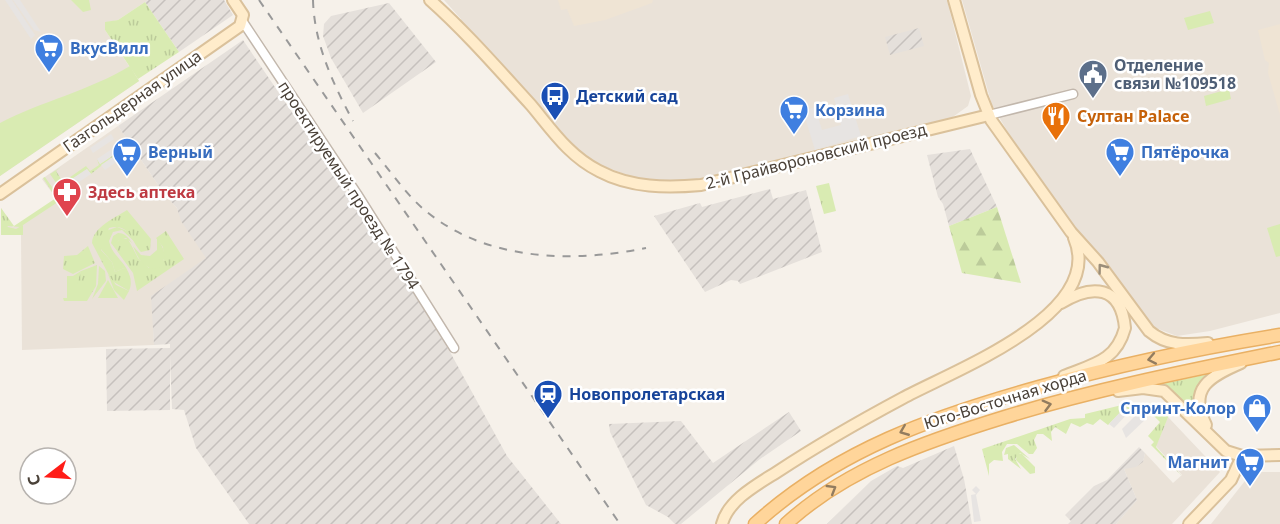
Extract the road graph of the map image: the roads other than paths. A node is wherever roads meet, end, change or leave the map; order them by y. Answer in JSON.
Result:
{"nodes":[{"id":1,"x":233,"y":0,"type":"edge"},
{"id":2,"x":430,"y":0,"type":"edge"},
{"id":3,"x":435,"y":0,"type":"edge"},
{"id":4,"x":954,"y":0,"type":"edge"},
{"id":5,"x":446,"y":14,"type":"junction"},
{"id":6,"x":243,"y":22,"type":"junction"},
{"id":7,"x":1073,"y":94,"type":"dead end"},
{"id":8,"x":989,"y":115,"type":"junction"},
{"id":9,"x":0,"y":194,"type":"edge"},
{"id":10,"x":1071,"y":232,"type":"junction"},
{"id":11,"x":1055,"y":306,"type":"junction"},
{"id":12,"x":1280,"y":335,"type":"edge"},
{"id":13,"x":1251,"y":340,"type":"junction"},
{"id":14,"x":454,"y":348,"type":"dead end"},
{"id":15,"x":1280,"y":352,"type":"edge"},
{"id":16,"x":1254,"y":357,"type":"junction"},
{"id":17,"x":1018,"y":393,"type":"junction"},
{"id":18,"x":1074,"y":398,"type":"junction"},
{"id":19,"x":1210,"y":433,"type":"junction"},
{"id":20,"x":1280,"y":455,"type":"edge"},
{"id":21,"x":1242,"y":456,"type":"junction"},
{"id":22,"x":722,"y":524,"type":"edge"},
{"id":23,"x":754,"y":524,"type":"edge"},
{"id":24,"x":786,"y":524,"type":"edge"},
{"id":25,"x":1189,"y":524,"type":"edge"}],
"edges":[{"from":1,"to":6,"type":"main road"},
{"from":2,"to":5,"type":"main road","name":"2-й Грайвороновский проезд"},
{"from":3,"to":5,"type":"main road"},
{"from":4,"to":8,"type":"main road"},
{"from":5,"to":8,"type":"main road","name":"2-й Грайвороновский проезд"},
{"from":6,"to":9,"type":"main road","name":"Газгольдерная улица"},
{"from":6,"to":14,"type":"street","name":"проектируемый проезд № 1794"},
{"from":7,"to":8,"type":"street"},
{"from":8,"to":10,"type":"main road"},
{"from":10,"to":11,"type":"main road"},
{"from":13,"to":10,"type":"main road","one_way":true},
{"from":11,"to":17,"type":"main road"},
{"from":11,"to":22,"type":"main road"},
{"from":12,"to":13,"type":"main road","name":"Юго-Восточная хорда"},
{"from":13,"to":17,"type":"main road","name":"Юго-Восточная хорда","one_way":true},
{"from":15,"to":16,"type":"main road","name":"Юго-Восточная хорда"},
{"from":16,"to":18,"type":"main road","name":"Юго-Восточная хорда"},
{"from":16,"to":19,"type":"main road"},
{"from":17,"to":23,"type":"main road","name":"Юго-Восточная хорда","one_way":true},
{"from":18,"to":19,"type":"main road"},
{"from":24,"to":18,"type":"main road","name":"Юго-Восточная хорда","one_way":true},
{"from":19,"to":21,"type":"main road"},
{"from":20,"to":21,"type":"main road"},
{"from":21,"to":25,"type":"main road"}]}
